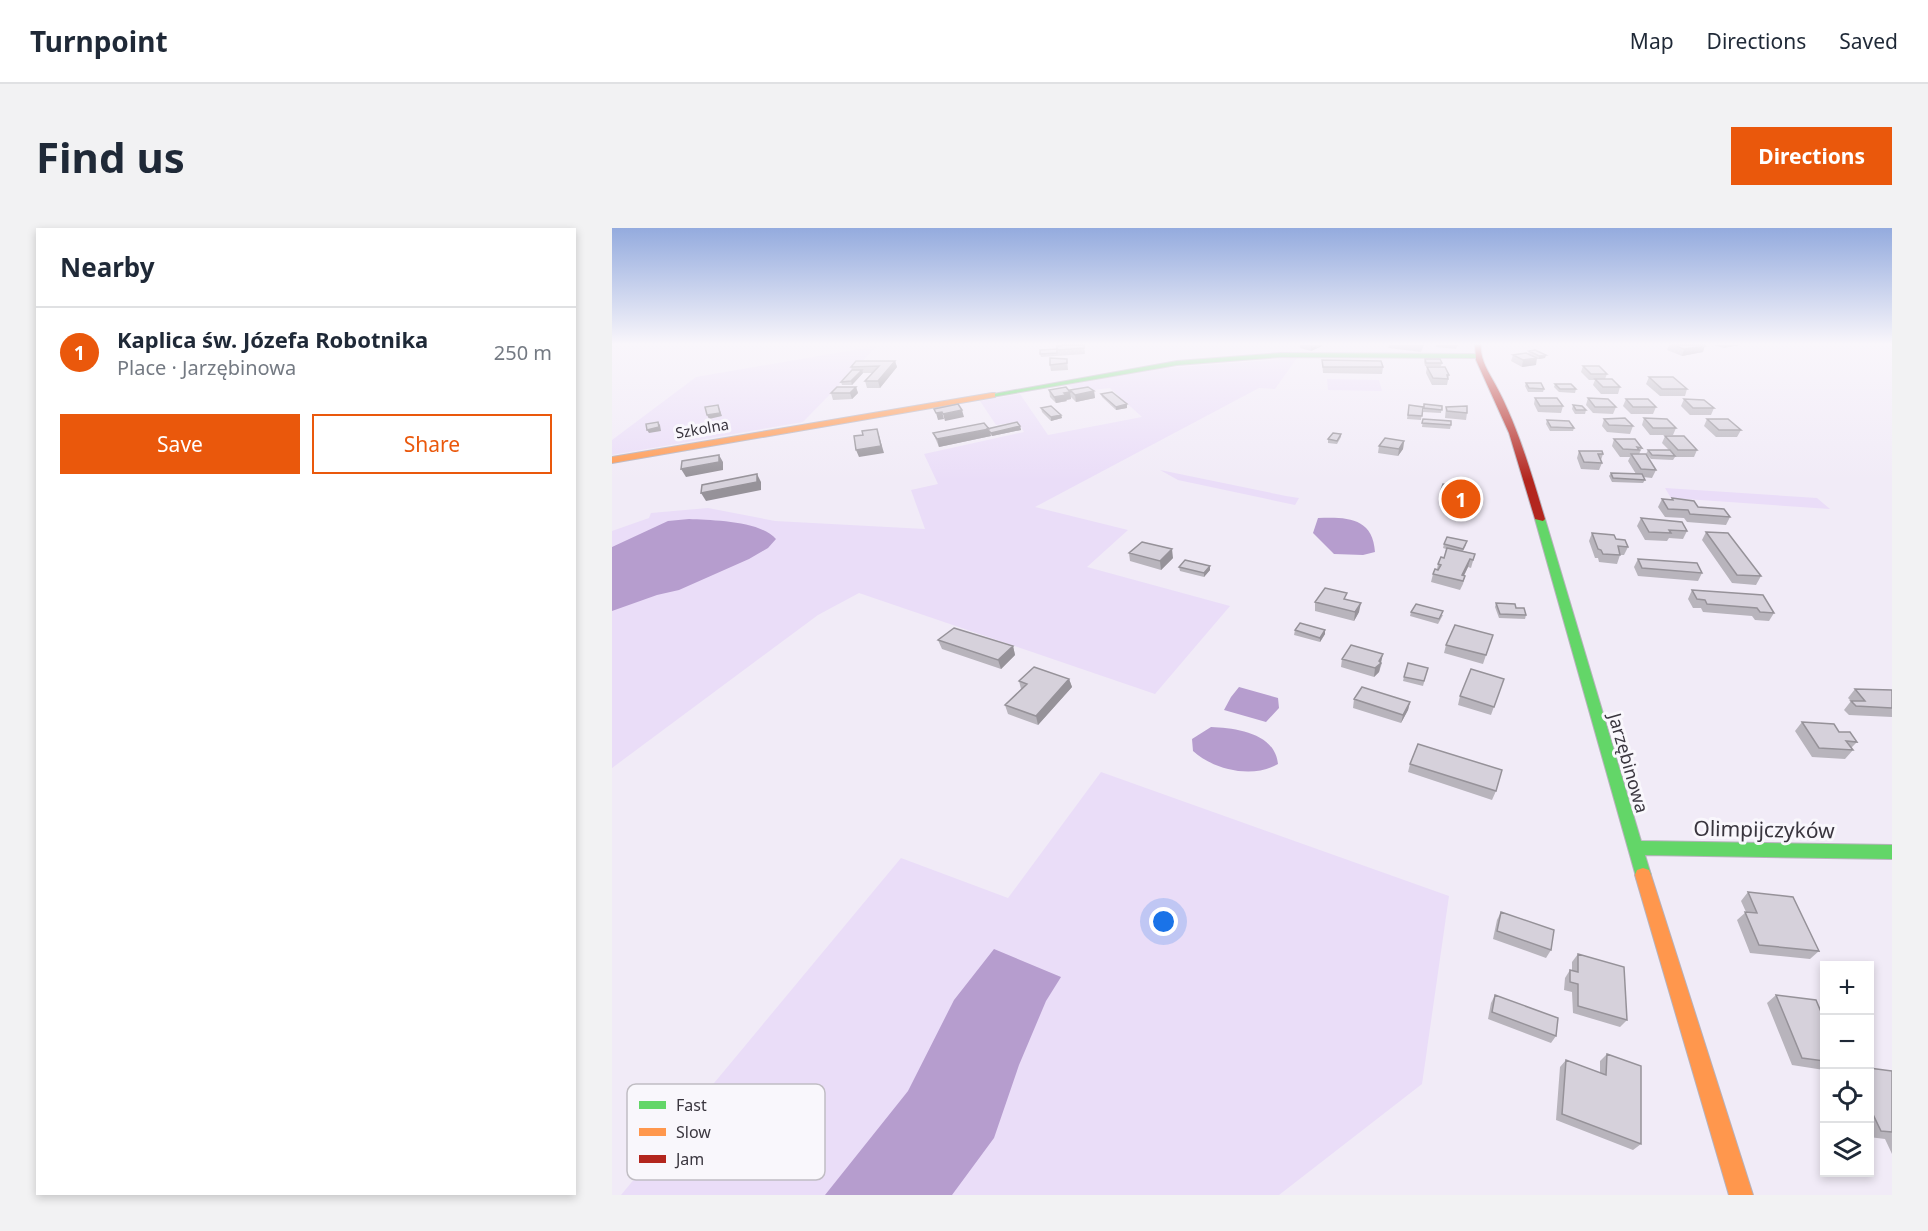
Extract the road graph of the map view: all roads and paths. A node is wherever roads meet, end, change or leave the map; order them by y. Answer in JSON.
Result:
{"nodes":[{"id":1,"x":1021,"y":390,"type":"edge"},
{"id":2,"x":1495,"y":390,"type":"edge"},
{"id":3,"x":612,"y":460,"type":"edge"},
{"id":4,"x":1635,"y":848,"type":"junction"},
{"id":5,"x":1892,"y":852,"type":"edge"},
{"id":6,"x":1741,"y":1195,"type":"edge"}],
"edges":[{"from":1,"to":3,"type":"street","name":"Szkolna"},
{"from":2,"to":4,"type":"street","name":"Jarzębinowa"},
{"from":4,"to":5,"type":"street","name":"Olimpijczyków"},
{"from":4,"to":6,"type":"street","name":"Jarzębinowa"}]}
